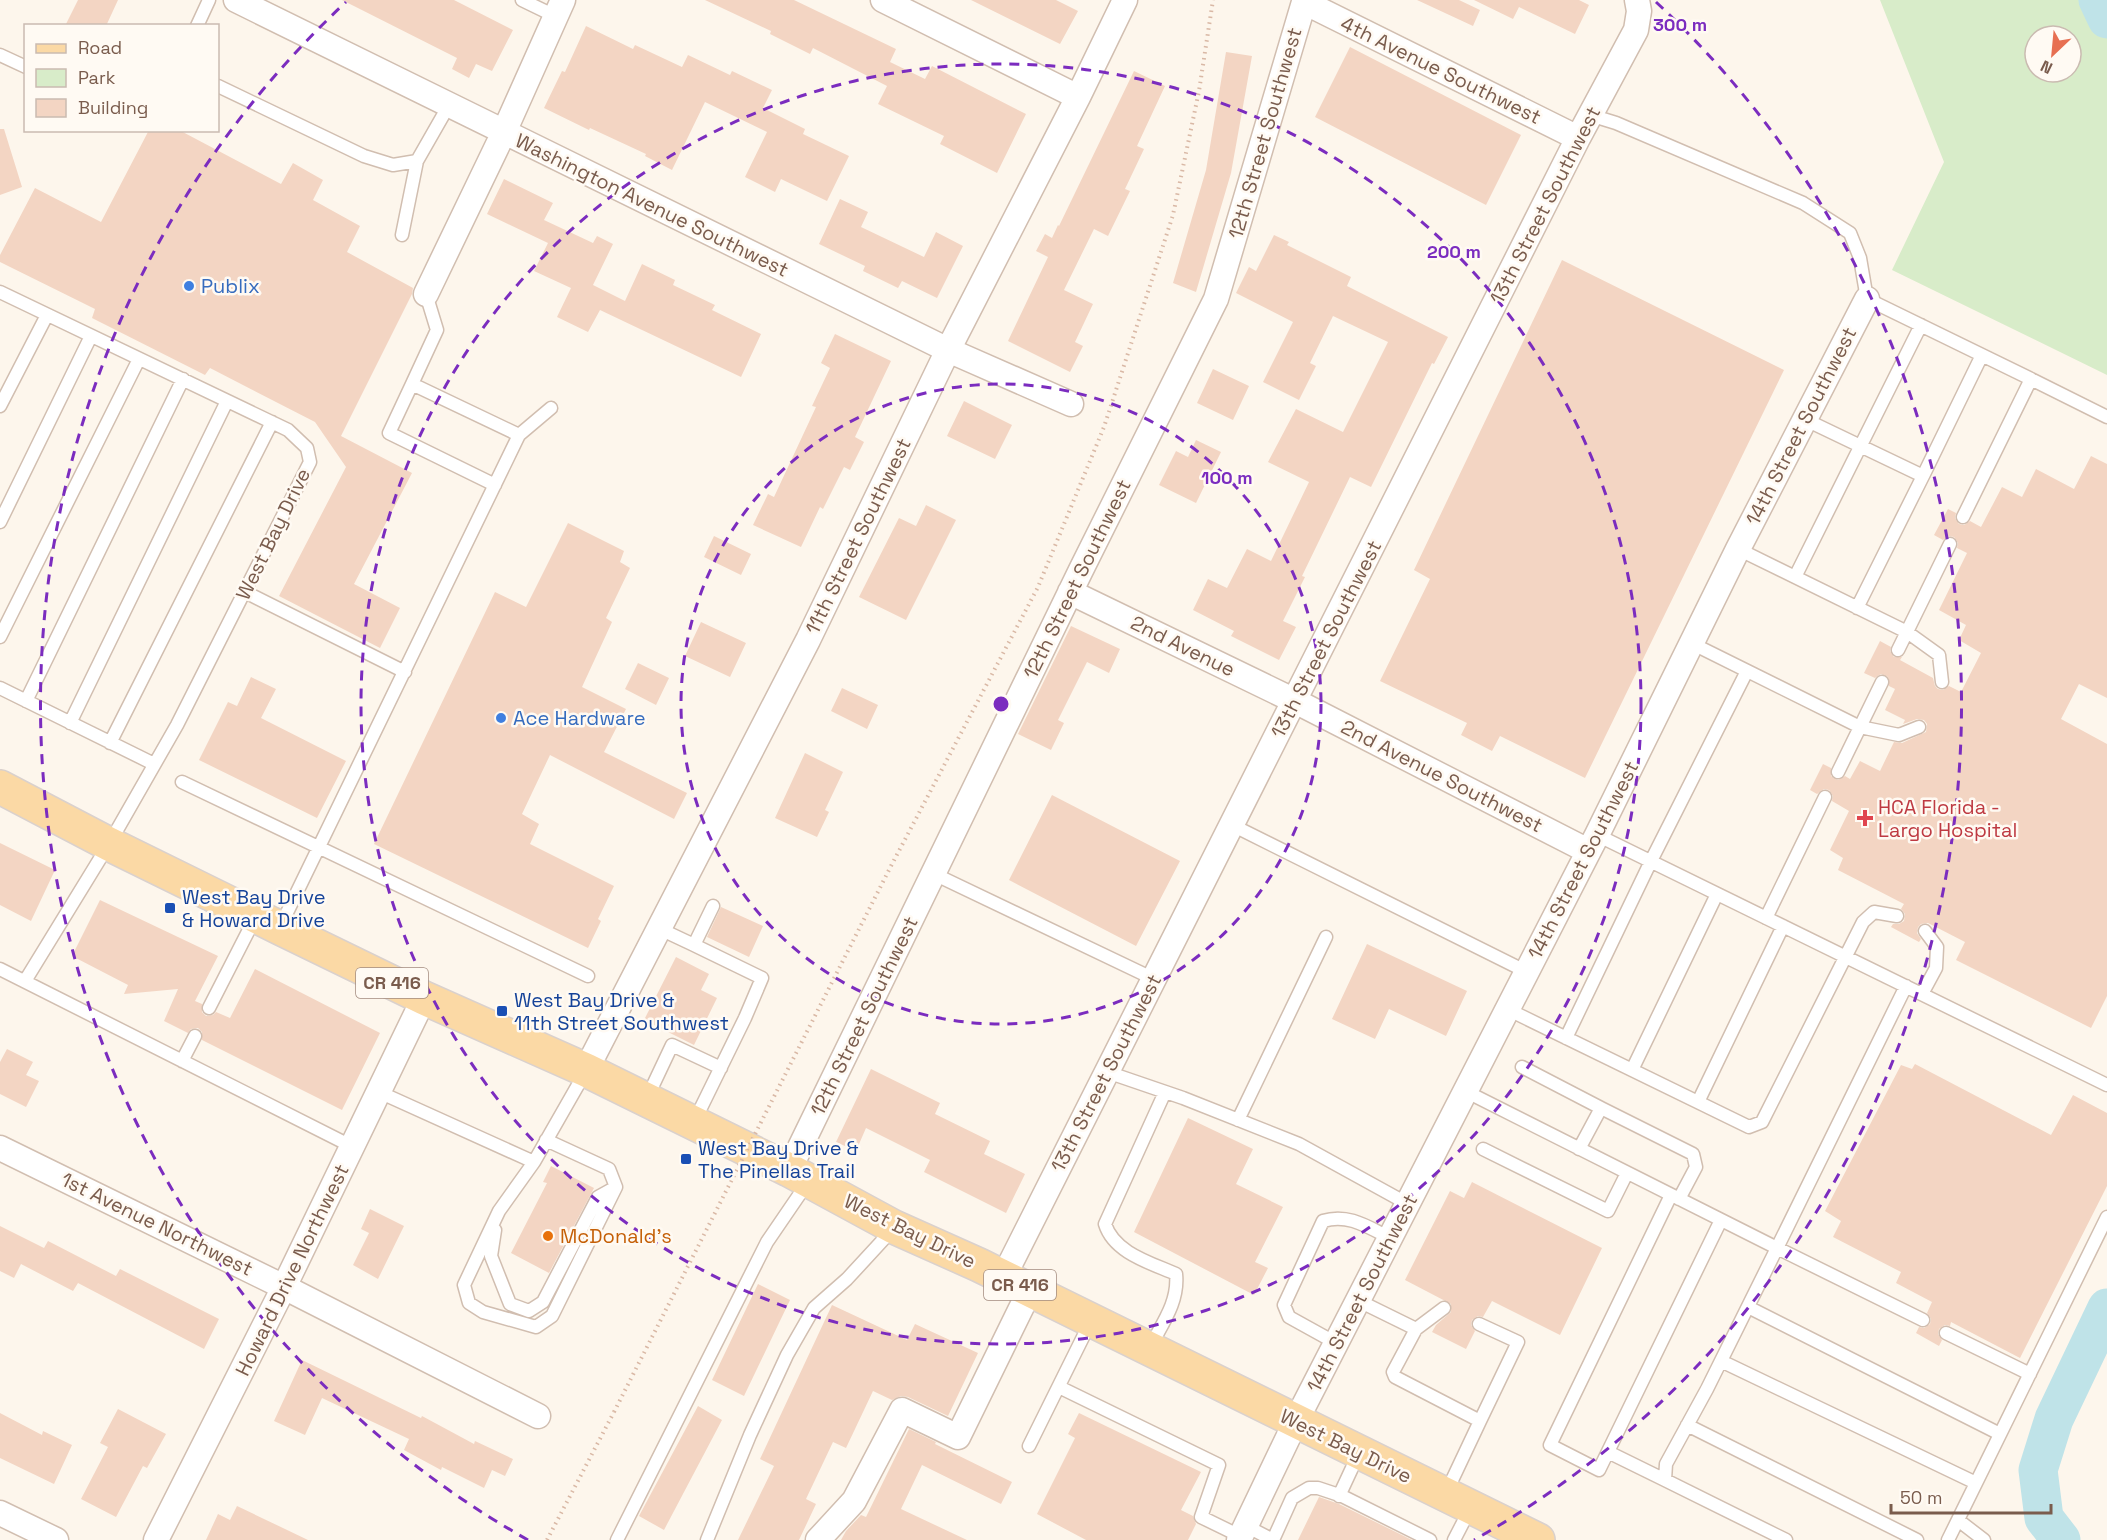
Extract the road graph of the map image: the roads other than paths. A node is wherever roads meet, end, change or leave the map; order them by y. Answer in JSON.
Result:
{"nodes":[{"id":1,"x":209,"y":0,"type":"edge"},
{"id":2,"x":236,"y":0,"type":"edge"},
{"id":3,"x":522,"y":0,"type":"edge"},
{"id":4,"x":883,"y":0,"type":"edge"},
{"id":5,"x":1125,"y":0,"type":"edge"},
{"id":6,"x":1637,"y":0,"type":"edge"},
{"id":7,"x":1304,"y":2,"type":"joint"},
{"id":8,"x":559,"y":8,"type":"edge"},
{"id":9,"x":198,"y":24,"type":"edge"},
{"id":10,"x":0,"y":55,"type":"edge"},
{"id":11,"x":24,"y":66,"type":"edge"},
{"id":12,"x":219,"y":86,"type":"edge"},
{"id":13,"x":1078,"y":97,"type":"junction"},
{"id":14,"x":449,"y":105,"type":"junction"},
{"id":15,"x":1590,"y":115,"type":"junction"},
{"id":16,"x":504,"y":132,"type":"junction"},
{"id":17,"x":1578,"y":138,"type":"junction"},
{"id":18,"x":417,"y":161,"type":"junction"},
{"id":19,"x":402,"y":236,"type":"dead end"},
{"id":20,"x":1,"y":293,"type":"edge"},
{"id":21,"x":426,"y":294,"type":"joint"},
{"id":22,"x":1867,"y":298,"type":"junction"},
{"id":23,"x":47,"y":315,"type":"junction"},
{"id":24,"x":1921,"y":325,"type":"junction"},
{"id":25,"x":91,"y":336,"type":"junction"},
{"id":26,"x":948,"y":350,"type":"junction"},
{"id":27,"x":1982,"y":355,"type":"junction"},
{"id":28,"x":139,"y":359,"type":"junction"},
{"id":29,"x":2031,"y":379,"type":"junction"},
{"id":30,"x":183,"y":380,"type":"junction"},
{"id":31,"x":412,"y":384,"type":"junction"},
{"id":32,"x":227,"y":401,"type":"junction"},
{"id":33,"x":1071,"y":404,"type":"dead end"},
{"id":34,"x":0,"y":406,"type":"edge"},
{"id":35,"x":552,"y":408,"type":"dead end"},
{"id":36,"x":2107,"y":417,"type":"edge"},
{"id":37,"x":1804,"y":419,"type":"junction"},
{"id":38,"x":272,"y":422,"type":"junction"},
{"id":39,"x":519,"y":435,"type":"junction"},
{"id":40,"x":1861,"y":447,"type":"junction"},
{"id":41,"x":1923,"y":476,"type":"junction"},
{"id":42,"x":495,"y":485,"type":"junction"},
{"id":43,"x":1963,"y":517,"type":"dead end"},
{"id":44,"x":0,"y":522,"type":"edge"},
{"id":45,"x":1950,"y":544,"type":"dead end"},
{"id":46,"x":1738,"y":549,"type":"junction"},
{"id":47,"x":1796,"y":577,"type":"junction"},
{"id":48,"x":245,"y":592,"type":"junction"},
{"id":49,"x":1070,"y":592,"type":"junction"},
{"id":50,"x":1857,"y":608,"type":"junction"},
{"id":51,"x":1907,"y":632,"type":"junction"},
{"id":52,"x":0,"y":637,"type":"edge"},
{"id":53,"x":1691,"y":644,"type":"junction"},
{"id":54,"x":1898,"y":650,"type":"dead end"},
{"id":55,"x":1747,"y":671,"type":"junction"},
{"id":56,"x":405,"y":672,"type":"junction"},
{"id":57,"x":1882,"y":682,"type":"dead end"},
{"id":58,"x":1942,"y":682,"type":"dead end"},
{"id":59,"x":0,"y":688,"type":"edge"},
{"id":60,"x":26,"y":701,"type":"junction"},
{"id":61,"x":1295,"y":701,"type":"junction"},
{"id":62,"x":70,"y":723,"type":"junction"},
{"id":63,"x":1860,"y":727,"type":"junction"},
{"id":64,"x":1919,"y":728,"type":"dead end"},
{"id":65,"x":110,"y":743,"type":"junction"},
{"id":66,"x":154,"y":764,"type":"junction"},
{"id":67,"x":1838,"y":772,"type":"dead end"},
{"id":68,"x":182,"y":782,"type":"dead end"},
{"id":69,"x":0,"y":787,"type":"edge"},
{"id":70,"x":1825,"y":797,"type":"dead end"},
{"id":71,"x":1232,"y":825,"type":"junction"},
{"id":72,"x":1593,"y":843,"type":"junction"},
{"id":73,"x":109,"y":844,"type":"junction"},
{"id":74,"x":320,"y":848,"type":"junction"},
{"id":75,"x":1651,"y":861,"type":"junction"},
{"id":76,"x":934,"y":874,"type":"junction"},
{"id":77,"x":1718,"y":894,"type":"junction"},
{"id":78,"x":713,"y":906,"type":"dead end"},
{"id":79,"x":1897,"y":916,"type":"dead end"},
{"id":80,"x":1766,"y":918,"type":"junction"},
{"id":81,"x":268,"y":922,"type":"junction"},
{"id":82,"x":1783,"y":926,"type":"junction"},
{"id":83,"x":660,"y":929,"type":"junction"},
{"id":84,"x":1925,"y":931,"type":"dead end"},
{"id":85,"x":1326,"y":937,"type":"dead end"},
{"id":86,"x":694,"y":945,"type":"junction"},
{"id":87,"x":1846,"y":957,"type":"junction"},
{"id":88,"x":0,"y":969,"type":"edge"},
{"id":89,"x":1527,"y":972,"type":"junction"},
{"id":90,"x":588,"y":976,"type":"dead end"},
{"id":91,"x":1154,"y":979,"type":"junction"},
{"id":92,"x":25,"y":981,"type":"junction"},
{"id":93,"x":1906,"y":986,"type":"junction"},
{"id":94,"x":1922,"y":994,"type":"junction"},
{"id":95,"x":424,"y":998,"type":"junction"},
{"id":96,"x":209,"y":1008,"type":"dead end"},
{"id":97,"x":1508,"y":1009,"type":"junction"},
{"id":98,"x":195,"y":1036,"type":"dead end"},
{"id":99,"x":1566,"y":1038,"type":"junction"},
{"id":100,"x":182,"y":1061,"type":"junction"},
{"id":101,"x":1522,"y":1067,"type":"dead end"},
{"id":102,"x":721,"y":1068,"type":"junction"},
{"id":103,"x":1632,"y":1070,"type":"junction"},
{"id":104,"x":586,"y":1071,"type":"junction"},
{"id":105,"x":1107,"y":1072,"type":"junction"},
{"id":106,"x":2107,"y":1085,"type":"edge"},
{"id":107,"x":1465,"y":1091,"type":"junction"},
{"id":108,"x":379,"y":1092,"type":"junction"},
{"id":109,"x":1165,"y":1092,"type":"junction"},
{"id":110,"x":646,"y":1100,"type":"junction"},
{"id":111,"x":1698,"y":1102,"type":"junction"},
{"id":112,"x":1601,"y":1108,"type":"junction"},
{"id":113,"x":1238,"y":1120,"type":"junction"},
{"id":114,"x":693,"y":1124,"type":"junction"},
{"id":115,"x":546,"y":1140,"type":"junction"},
{"id":116,"x":353,"y":1147,"type":"junction"},
{"id":117,"x":0,"y":1148,"type":"edge"},
{"id":118,"x":1483,"y":1149,"type":"dead end"},
{"id":119,"x":1580,"y":1149,"type":"junction"},
{"id":120,"x":534,"y":1162,"type":"junction"},
{"id":121,"x":1627,"y":1173,"type":"junction"},
{"id":122,"x":799,"y":1176,"type":"junction"},
{"id":123,"x":616,"y":1187,"type":"junction"},
{"id":124,"x":1675,"y":1197,"type":"junction"},
{"id":125,"x":1408,"y":1204,"type":"junction"},
{"id":126,"x":499,"y":1211,"type":"junction"},
{"id":127,"x":2107,"y":1217,"type":"edge"},
{"id":128,"x":1721,"y":1220,"type":"junction"},
{"id":129,"x":894,"y":1227,"type":"junction"},
{"id":130,"x":1390,"y":1238,"type":"junction"},
{"id":131,"x":1778,"y":1248,"type":"junction"},
{"id":132,"x":1017,"y":1283,"type":"junction"},
{"id":133,"x":284,"y":1287,"type":"junction"},
{"id":134,"x":1359,"y":1301,"type":"junction"},
{"id":135,"x":1748,"y":1307,"type":"junction"},
{"id":136,"x":1444,"y":1308,"type":"dead end"},
{"id":137,"x":1092,"y":1320,"type":"junction"},
{"id":138,"x":1923,"y":1320,"type":"dead end"},
{"id":139,"x":1479,"y":1324,"type":"dead end"},
{"id":140,"x":1416,"y":1329,"type":"junction"},
{"id":141,"x":1946,"y":1333,"type":"dead end"},
{"id":142,"x":1336,"y":1343,"type":"junction"},
{"id":143,"x":1150,"y":1348,"type":"junction"},
{"id":144,"x":1721,"y":1361,"type":"junction"},
{"id":145,"x":2030,"y":1374,"type":"junction"},
{"id":146,"x":1059,"y":1387,"type":"junction"},
{"id":147,"x":538,"y":1416,"type":"dead end"},
{"id":148,"x":1296,"y":1421,"type":"junction"},
{"id":149,"x":1480,"y":1421,"type":"junction"},
{"id":150,"x":1687,"y":1425,"type":"junction"},
{"id":151,"x":2000,"y":1434,"type":"junction"},
{"id":152,"x":1029,"y":1446,"type":"dead end"},
{"id":153,"x":1359,"y":1452,"type":"junction"},
{"id":154,"x":1608,"y":1452,"type":"junction"},
{"id":155,"x":1665,"y":1480,"type":"junction"},
{"id":156,"x":1976,"y":1483,"type":"junction"},
{"id":157,"x":1339,"y":1496,"type":"junction"},
{"id":158,"x":1458,"y":1501,"type":"junction"},
{"id":159,"x":0,"y":1513,"type":"edge"},
{"id":160,"x":1958,"y":1520,"type":"junction"},
{"id":161,"x":1242,"y":1534,"type":"edge"},
{"id":162,"x":56,"y":1540,"type":"edge"},
{"id":163,"x":156,"y":1540,"type":"edge"},
{"id":164,"x":617,"y":1540,"type":"edge"},
{"id":165,"x":707,"y":1540,"type":"edge"},
{"id":166,"x":818,"y":1540,"type":"edge"},
{"id":167,"x":1273,"y":1540,"type":"edge"},
{"id":168,"x":1430,"y":1540,"type":"edge"},
{"id":169,"x":1454,"y":1540,"type":"edge"},
{"id":170,"x":1538,"y":1540,"type":"edge"},
{"id":171,"x":1786,"y":1540,"type":"edge"},
{"id":172,"x":1917,"y":1540,"type":"edge"},
{"id":173,"x":1948,"y":1540,"type":"edge"},
{"id":174,"x":1984,"y":1540,"type":"edge"}],
"edges":[{"from":1,"to":9,"type":"lane"},
{"from":2,"to":14,"type":"street","name":"Washington Avenue Southwest"},
{"from":3,"to":8,"type":"lane"},
{"from":4,"to":13,"type":"street"},
{"from":5,"to":13,"type":"street","name":"11th Street Southwest"},
{"from":6,"to":15,"type":"street","name":"13th Street Southwest"},
{"from":7,"to":17,"type":"street","name":"4th Avenue Southwest"},
{"from":7,"to":49,"type":"street","name":"12th Street Southwest"},
{"from":8,"to":16,"type":"street"},
{"from":10,"to":11,"type":"lane"},
{"from":12,"to":18,"type":"lane"},
{"from":13,"to":26,"type":"street","name":"11th Street Southwest"},
{"from":14,"to":16,"type":"street","name":"Washington Avenue Southwest"},
{"from":14,"to":18,"type":"lane"},
{"from":15,"to":17,"type":"street","name":"13th Street Southwest"},
{"from":15,"to":22,"type":"lane"},
{"from":16,"to":21,"type":"street"},
{"from":16,"to":26,"type":"street","name":"Washington Avenue Southwest"},
{"from":17,"to":61,"type":"street","name":"13th Street Southwest"},
{"from":18,"to":19,"type":"lane"},
{"from":20,"to":23,"type":"lane","name":"West Bay Drive"},
{"from":21,"to":31,"type":"lane"},
{"from":22,"to":24,"type":"lane"},
{"from":22,"to":37,"type":"street","name":"14th Street Southwest"},
{"from":23,"to":25,"type":"lane","name":"West Bay Drive"},
{"from":23,"to":34,"type":"lane"},
{"from":24,"to":27,"type":"lane"},
{"from":24,"to":40,"type":"lane"},
{"from":25,"to":28,"type":"lane","name":"West Bay Drive"},
{"from":25,"to":44,"type":"lane"},
{"from":26,"to":33,"type":"street","name":"Washington Avenue Southwest"},
{"from":26,"to":83,"type":"street","name":"11th Street Southwest"},
{"from":27,"to":29,"type":"lane"},
{"from":27,"to":41,"type":"lane"},
{"from":28,"to":30,"type":"lane","name":"West Bay Drive"},
{"from":28,"to":52,"type":"lane"},
{"from":29,"to":36,"type":"lane"},
{"from":29,"to":43,"type":"lane"},
{"from":30,"to":32,"type":"lane","name":"West Bay Drive"},
{"from":30,"to":60,"type":"lane"},
{"from":31,"to":39,"type":"lane"},
{"from":31,"to":42,"type":"lane"},
{"from":32,"to":38,"type":"lane","name":"West Bay Drive"},
{"from":32,"to":62,"type":"lane"},
{"from":35,"to":39,"type":"lane"},
{"from":37,"to":40,"type":"lane"},
{"from":37,"to":46,"type":"street","name":"14th Street Southwest"},
{"from":38,"to":48,"type":"lane","name":"West Bay Drive"},
{"from":38,"to":65,"type":"lane"},
{"from":39,"to":42,"type":"lane"},
{"from":40,"to":41,"type":"lane"},
{"from":40,"to":47,"type":"lane"},
{"from":41,"to":50,"type":"lane"},
{"from":42,"to":56,"type":"lane"},
{"from":45,"to":51,"type":"lane"},
{"from":46,"to":47,"type":"lane"},
{"from":46,"to":53,"type":"street","name":"14th Street Southwest"},
{"from":47,"to":50,"type":"lane"},
{"from":48,"to":56,"type":"lane"},
{"from":48,"to":66,"type":"lane","name":"West Bay Drive"},
{"from":49,"to":61,"type":"street","name":"2nd Avenue"},
{"from":49,"to":76,"type":"street","name":"12th Street Southwest"},
{"from":50,"to":51,"type":"lane"},
{"from":51,"to":54,"type":"lane"},
{"from":51,"to":58,"type":"lane"},
{"from":53,"to":55,"type":"lane"},
{"from":53,"to":72,"type":"street","name":"14th Street Southwest"},
{"from":55,"to":63,"type":"lane"},
{"from":55,"to":75,"type":"lane"},
{"from":56,"to":74,"type":"lane"},
{"from":57,"to":63,"type":"lane"},
{"from":59,"to":60,"type":"lane"},
{"from":60,"to":62,"type":"lane"},
{"from":61,"to":71,"type":"street","name":"13th Street Southwest"},
{"from":61,"to":72,"type":"street","name":"2nd Avenue Southwest"},
{"from":62,"to":65,"type":"lane"},
{"from":63,"to":64,"type":"lane"},
{"from":63,"to":67,"type":"lane"},
{"from":65,"to":66,"type":"lane"},
{"from":66,"to":73,"type":"lane","name":"West Bay Drive"},
{"from":68,"to":74,"type":"lane"},
{"from":69,"to":73,"type":"main road","name":"West Bay Drive","number":"CR 416"},
{"from":70,"to":80,"type":"lane"},
{"from":71,"to":89,"type":"lane"},
{"from":71,"to":91,"type":"street","name":"13th Street Southwest"},
{"from":72,"to":75,"type":"lane"},
{"from":72,"to":89,"type":"street","name":"14th Street Southwest"},
{"from":73,"to":81,"type":"main road","name":"West Bay Drive","number":"CR 416"},
{"from":73,"to":92,"type":"lane","name":"West Bay Drive"},
{"from":74,"to":81,"type":"lane"},
{"from":74,"to":90,"type":"lane"},
{"from":75,"to":77,"type":"lane"},
{"from":75,"to":99,"type":"lane"},
{"from":76,"to":91,"type":"lane"},
{"from":76,"to":122,"type":"street","name":"12th Street Southwest"},
{"from":77,"to":80,"type":"lane"},
{"from":77,"to":103,"type":"lane"},
{"from":78,"to":86,"type":"lane"},
{"from":79,"to":87,"type":"lane"},
{"from":80,"to":82,"type":"lane"},
{"from":81,"to":95,"type":"main road","name":"West Bay Drive","number":"CR 416"},
{"from":81,"to":96,"type":"lane"},
{"from":82,"to":87,"type":"lane"},
{"from":82,"to":111,"type":"lane"},
{"from":83,"to":86,"type":"lane"},
{"from":83,"to":104,"type":"street","name":"11th Street Southwest"},
{"from":84,"to":94,"type":"lane"},
{"from":85,"to":113,"type":"lane"},
{"from":86,"to":102,"type":"lane"},
{"from":87,"to":93,"type":"lane"},
{"from":87,"to":111,"type":"lane"},
{"from":88,"to":92,"type":"lane"},
{"from":89,"to":97,"type":"street","name":"14th Street Southwest"},
{"from":91,"to":105,"type":"street","name":"13th Street Southwest"},
{"from":92,"to":100,"type":"lane"},
{"from":93,"to":94,"type":"lane"},
{"from":93,"to":131,"type":"lane"},
{"from":94,"to":106,"type":"lane"},
{"from":95,"to":104,"type":"main road","name":"West Bay Drive","number":"CR 416"},
{"from":95,"to":108,"type":"street","name":"Howard Drive Northwest"},
{"from":97,"to":99,"type":"lane"},
{"from":97,"to":107,"type":"street","name":"14th Street Southwest"},
{"from":98,"to":100,"type":"lane"},
{"from":99,"to":103,"type":"lane"},
{"from":100,"to":116,"type":"lane"},
{"from":101,"to":112,"type":"lane"},
{"from":102,"to":110,"type":"lane"},
{"from":102,"to":114,"type":"lane"},
{"from":103,"to":111,"type":"lane"},
{"from":104,"to":110,"type":"main road","name":"West Bay Drive","number":"CR 416"},
{"from":104,"to":115,"type":"lane"},
{"from":105,"to":109,"type":"lane"},
{"from":105,"to":132,"type":"street","name":"13th Street Southwest"},
{"from":107,"to":119,"type":"lane"},
{"from":107,"to":125,"type":"street","name":"14th Street Southwest"},
{"from":108,"to":116,"type":"street","name":"Howard Drive Northwest"},
{"from":108,"to":120,"type":"lane"},
{"from":109,"to":113,"type":"lane"},
{"from":109,"to":143,"type":"lane"},
{"from":110,"to":114,"type":"main road","name":"West Bay Drive","number":"CR 416"},
{"from":112,"to":119,"type":"lane"},
{"from":112,"to":124,"type":"lane"},
{"from":113,"to":125,"type":"lane"},
{"from":114,"to":122,"type":"main road","name":"West Bay Drive","number":"CR 416"},
{"from":115,"to":120,"type":"lane"},
{"from":115,"to":123,"type":"lane"},
{"from":116,"to":133,"type":"street","name":"Howard Drive Northwest"},
{"from":117,"to":133,"type":"street","name":"1st Avenue Northwest"},
{"from":118,"to":121,"type":"lane"},
{"from":119,"to":121,"type":"lane"},
{"from":120,"to":126,"type":"lane"},
{"from":121,"to":124,"type":"lane"},
{"from":122,"to":129,"type":"main road","name":"West Bay Drive","number":"CR 416"},
{"from":122,"to":164,"type":"lane"},
{"from":123,"to":126,"type":"lane"},
{"from":123,"to":126,"type":"lane"},
{"from":124,"to":128,"type":"lane"},
{"from":124,"to":154,"type":"lane"},
{"from":125,"to":130,"type":"street","name":"14th Street Southwest"},
{"from":127,"to":145,"type":"lane"},
{"from":128,"to":131,"type":"lane"},
{"from":128,"to":154,"type":"lane"},
{"from":129,"to":132,"type":"main road","name":"West Bay Drive","number":"CR 416"},
{"from":129,"to":165,"type":"lane"},
{"from":130,"to":134,"type":"street","name":"14th Street Southwest"},
{"from":130,"to":142,"type":"lane"},
{"from":131,"to":135,"type":"lane"},
{"from":131,"to":138,"type":"lane"},
{"from":132,"to":137,"type":"main road","name":"West Bay Drive","number":"CR 416"},
{"from":132,"to":166,"type":"street","name":"13th Street Southwest"},
{"from":133,"to":147,"type":"street","name":"1st Avenue Northwest"},
{"from":133,"to":163,"type":"street","name":"Howard Drive Northwest"},
{"from":134,"to":140,"type":"lane"},
{"from":134,"to":142,"type":"street","name":"14th Street Southwest"},
{"from":135,"to":144,"type":"lane"},
{"from":135,"to":151,"type":"lane"},
{"from":136,"to":140,"type":"lane"},
{"from":137,"to":143,"type":"main road","name":"West Bay Drive","number":"CR 416"},
{"from":137,"to":146,"type":"lane"},
{"from":139,"to":149,"type":"lane"},
{"from":140,"to":149,"type":"lane"},
{"from":141,"to":145,"type":"lane"},
{"from":142,"to":148,"type":"street","name":"14th Street Southwest"},
{"from":143,"to":148,"type":"main road","name":"West Bay Drive","number":"CR 416"},
{"from":144,"to":150,"type":"lane"},
{"from":144,"to":156,"type":"lane"},
{"from":145,"to":151,"type":"lane"},
{"from":146,"to":152,"type":"lane"},
{"from":146,"to":161,"type":"lane"},
{"from":148,"to":153,"type":"main road","name":"West Bay Drive","number":"CR 416"},
{"from":148,"to":161,"type":"street","name":"14th Street Southwest"},
{"from":149,"to":158,"type":"lane"},
{"from":150,"to":155,"type":"lane"},
{"from":150,"to":172,"type":"lane"},
{"from":151,"to":156,"type":"lane"},
{"from":153,"to":157,"type":"lane"},
{"from":153,"to":158,"type":"main road","name":"West Bay Drive","number":"CR 416"},
{"from":154,"to":155,"type":"lane"},
{"from":155,"to":171,"type":"lane"},
{"from":156,"to":160,"type":"lane"},
{"from":157,"to":167,"type":"lane"},
{"from":157,"to":168,"type":"lane"},
{"from":158,"to":169,"type":"lane"},
{"from":158,"to":170,"type":"main road","name":"West Bay Drive","number":"CR 416"},
{"from":159,"to":162,"type":"street"},
{"from":160,"to":173,"type":"lane"},
{"from":160,"to":174,"type":"lane"},
{"from":161,"to":167,"type":"lane"}]}
